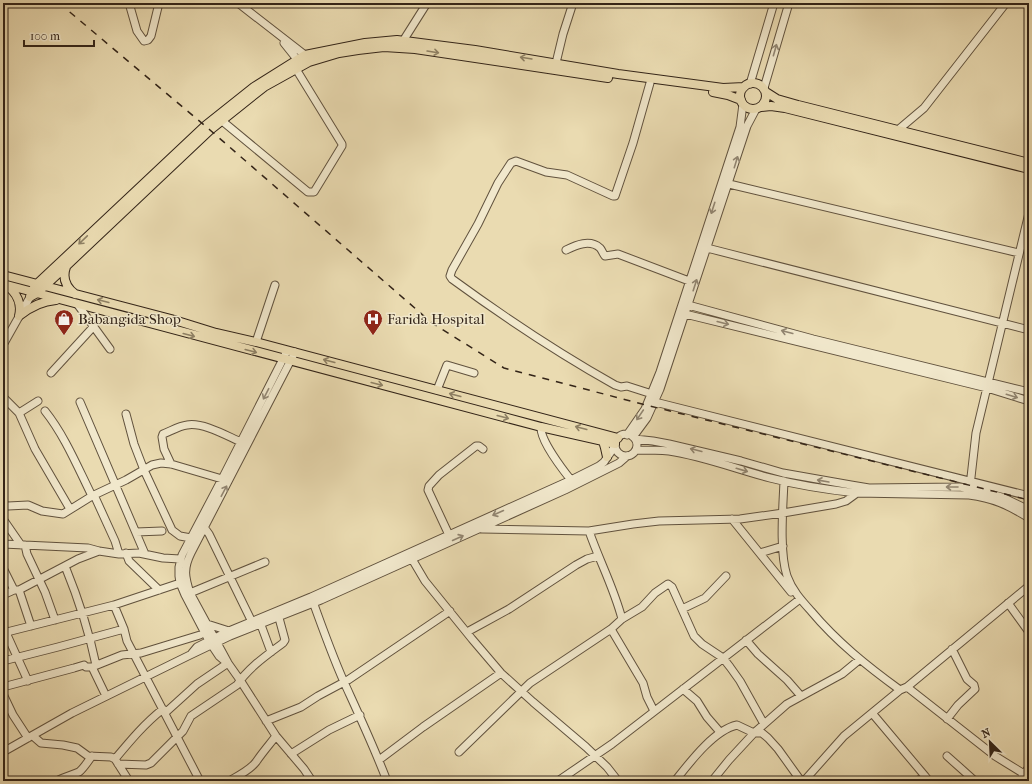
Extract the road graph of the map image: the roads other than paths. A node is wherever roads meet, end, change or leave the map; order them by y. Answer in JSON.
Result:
{"nodes":[{"id":1,"x":129,"y":3,"type":"edge"},
{"id":2,"x":159,"y":3,"type":"edge"},
{"id":3,"x":238,"y":3,"type":"edge"},
{"id":4,"x":427,"y":3,"type":"edge"},
{"id":5,"x":573,"y":3,"type":"edge"},
{"id":6,"x":774,"y":3,"type":"edge"},
{"id":7,"x":789,"y":3,"type":"edge"},
{"id":8,"x":1006,"y":3,"type":"edge"},
{"id":9,"x":278,"y":35,"type":"junction"},
{"id":10,"x":403,"y":41,"type":"junction"},
{"id":11,"x":459,"y":52,"type":"junction"},
{"id":12,"x":474,"y":54,"type":"junction"},
{"id":13,"x":307,"y":58,"type":"junction"},
{"id":14,"x":556,"y":63,"type":"junction"},
{"id":15,"x":298,"y":64,"type":"junction"},
{"id":16,"x":650,"y":83,"type":"junction"},
{"id":17,"x":747,"y":85,"type":"junction"},
{"id":18,"x":765,"y":90,"type":"junction"},
{"id":19,"x":742,"y":102,"type":"junction"},
{"id":20,"x":758,"y":108,"type":"junction"},
{"id":21,"x":221,"y":120,"type":"junction"},
{"id":22,"x":898,"y":130,"type":"junction"},
{"id":23,"x":1029,"y":163,"type":"edge"},
{"id":24,"x":1029,"y":169,"type":"edge"},
{"id":25,"x":729,"y":184,"type":"junction"},
{"id":26,"x":1029,"y":213,"type":"edge"},
{"id":27,"x":707,"y":248,"type":"junction"},
{"id":28,"x":566,"y":250,"type":"dead end"},
{"id":29,"x":1019,"y":253,"type":"junction"},
{"id":30,"x":66,"y":267,"type":"junction"},
{"id":31,"x":3,"y":275,"type":"edge"},
{"id":32,"x":689,"y":281,"type":"junction"},
{"id":33,"x":3,"y":284,"type":"edge"},
{"id":34,"x":40,"y":285,"type":"junction"},
{"id":35,"x":275,"y":285,"type":"dead end"},
{"id":36,"x":33,"y":294,"type":"junction"},
{"id":37,"x":76,"y":294,"type":"junction"},
{"id":38,"x":63,"y":300,"type":"junction"},
{"id":39,"x":78,"y":305,"type":"junction"},
{"id":40,"x":688,"y":305,"type":"junction"},
{"id":41,"x":685,"y":314,"type":"junction"},
{"id":42,"x":19,"y":316,"type":"junction"},
{"id":43,"x":1002,"y":323,"type":"junction"},
{"id":44,"x":94,"y":326,"type":"junction"},
{"id":45,"x":1029,"y":330,"type":"edge"},
{"id":46,"x":256,"y":342,"type":"junction"},
{"id":47,"x":3,"y":345,"type":"edge"},
{"id":48,"x":110,"y":349,"type":"dead end"},
{"id":49,"x":291,"y":351,"type":"junction"},
{"id":50,"x":287,"y":360,"type":"junction"},
{"id":51,"x":51,"y":373,"type":"dead end"},
{"id":52,"x":474,"y":373,"type":"dead end"},
{"id":53,"x":987,"y":385,"type":"junction"},
{"id":54,"x":437,"y":390,"type":"junction"},
{"id":55,"x":1029,"y":392,"type":"edge"},
{"id":56,"x":652,"y":394,"type":"junction"},
{"id":57,"x":3,"y":397,"type":"edge"},
{"id":58,"x":38,"y":400,"type":"dead end"},
{"id":59,"x":1029,"y":401,"type":"edge"},
{"id":60,"x":80,"y":402,"type":"dead end"},
{"id":61,"x":655,"y":402,"type":"junction"},
{"id":62,"x":45,"y":411,"type":"dead end"},
{"id":63,"x":126,"y":414,"type":"dead end"},
{"id":64,"x":20,"y":415,"type":"junction"},
{"id":65,"x":541,"y":427,"type":"junction"},
{"id":66,"x":631,"y":437,"type":"junction"},
{"id":67,"x":603,"y":440,"type":"junction"},
{"id":68,"x":241,"y":442,"type":"junction"},
{"id":69,"x":616,"y":443,"type":"junction"},
{"id":70,"x":483,"y":449,"type":"dead end"},
{"id":71,"x":636,"y":450,"type":"junction"},
{"id":72,"x":627,"y":456,"type":"junction"},
{"id":73,"x":607,"y":457,"type":"junction"},
{"id":74,"x":171,"y":464,"type":"junction"},
{"id":75,"x":144,"y":470,"type":"junction"},
{"id":76,"x":222,"y":479,"type":"junction"},
{"id":77,"x":571,"y":480,"type":"junction"},
{"id":78,"x":784,"y":481,"type":"junction"},
{"id":79,"x":116,"y":485,"type":"junction"},
{"id":80,"x":970,"y":488,"type":"junction"},
{"id":81,"x":857,"y":493,"type":"junction"},
{"id":82,"x":93,"y":496,"type":"junction"},
{"id":83,"x":1029,"y":496,"type":"edge"},
{"id":84,"x":3,"y":505,"type":"edge"},
{"id":85,"x":70,"y":509,"type":"junction"},
{"id":86,"x":1029,"y":510,"type":"edge"},
{"id":87,"x":783,"y":513,"type":"junction"},
{"id":88,"x":3,"y":518,"type":"edge"},
{"id":89,"x":1029,"y":518,"type":"edge"},
{"id":90,"x":732,"y":519,"type":"junction"},
{"id":91,"x":204,"y":527,"type":"junction"},
{"id":92,"x":478,"y":529,"type":"junction"},
{"id":93,"x":162,"y":531,"type":"dead end"},
{"id":94,"x":589,"y":531,"type":"junction"},
{"id":95,"x":136,"y":532,"type":"junction"},
{"id":96,"x":449,"y":535,"type":"junction"},
{"id":97,"x":191,"y":538,"type":"junction"},
{"id":98,"x":3,"y":544,"type":"edge"},
{"id":99,"x":23,"y":545,"type":"junction"},
{"id":100,"x":783,"y":546,"type":"junction"},
{"id":101,"x":99,"y":551,"type":"junction"},
{"id":102,"x":760,"y":553,"type":"junction"},
{"id":103,"x":122,"y":554,"type":"junction"},
{"id":104,"x":145,"y":554,"type":"junction"},
{"id":105,"x":598,"y":556,"type":"junction"},
{"id":106,"x":180,"y":559,"type":"junction"},
{"id":107,"x":412,"y":559,"type":"junction"},
{"id":108,"x":266,"y":562,"type":"dead end"},
{"id":109,"x":65,"y":566,"type":"junction"},
{"id":110,"x":3,"y":568,"type":"edge"},
{"id":111,"x":230,"y":576,"type":"junction"},
{"id":112,"x":726,"y":576,"type":"dead end"},
{"id":113,"x":38,"y":580,"type":"junction"},
{"id":114,"x":180,"y":583,"type":"junction"},
{"id":115,"x":1029,"y":586,"type":"edge"},
{"id":116,"x":16,"y":590,"type":"junction"},
{"id":117,"x":159,"y":590,"type":"junction"},
{"id":118,"x":190,"y":593,"type":"junction"},
{"id":119,"x":3,"y":595,"type":"edge"},
{"id":120,"x":799,"y":599,"type":"junction"},
{"id":121,"x":312,"y":600,"type":"junction"},
{"id":122,"x":1008,"y":603,"type":"junction"},
{"id":123,"x":114,"y":605,"type":"junction"},
{"id":124,"x":682,"y":609,"type":"junction"},
{"id":125,"x":450,"y":611,"type":"junction"},
{"id":126,"x":82,"y":613,"type":"junction"},
{"id":127,"x":279,"y":618,"type":"junction"},
{"id":128,"x":622,"y":619,"type":"junction"},
{"id":129,"x":55,"y":620,"type":"junction"},
{"id":130,"x":252,"y":622,"type":"junction"},
{"id":131,"x":261,"y":625,"type":"junction"},
{"id":132,"x":31,"y":626,"type":"junction"},
{"id":133,"x":204,"y":626,"type":"junction"},
{"id":134,"x":611,"y":628,"type":"junction"},
{"id":135,"x":124,"y":629,"type":"junction"},
{"id":136,"x":4,"y":630,"type":"edge"},
{"id":137,"x":466,"y":632,"type":"junction"},
{"id":138,"x":1029,"y":632,"type":"edge"},
{"id":139,"x":230,"y":633,"type":"junction"},
{"id":140,"x":200,"y":635,"type":"junction"},
{"id":141,"x":89,"y":638,"type":"junction"},
{"id":142,"x":746,"y":640,"type":"junction"},
{"id":143,"x":213,"y":642,"type":"junction"},
{"id":144,"x":198,"y":649,"type":"junction"},
{"id":145,"x":952,"y":649,"type":"junction"},
{"id":146,"x":271,"y":652,"type":"junction"},
{"id":147,"x":134,"y":654,"type":"junction"},
{"id":148,"x":221,"y":655,"type":"junction"},
{"id":149,"x":17,"y":658,"type":"junction"},
{"id":150,"x":722,"y":658,"type":"junction"},
{"id":151,"x":859,"y":660,"type":"junction"},
{"id":152,"x":3,"y":661,"type":"edge"},
{"id":153,"x":228,"y":663,"type":"junction"},
{"id":154,"x":94,"y":666,"type":"junction"},
{"id":155,"x":501,"y":673,"type":"junction"},
{"id":156,"x":146,"y":677,"type":"junction"},
{"id":157,"x":240,"y":680,"type":"junction"},
{"id":158,"x":28,"y":681,"type":"junction"},
{"id":159,"x":344,"y":682,"type":"junction"},
{"id":160,"x":3,"y":687,"type":"edge"},
{"id":161,"x":683,"y":689,"type":"junction"},
{"id":162,"x":903,"y":689,"type":"junction"},
{"id":163,"x":521,"y":691,"type":"junction"},
{"id":164,"x":3,"y":694,"type":"edge"},
{"id":165,"x":106,"y":696,"type":"junction"},
{"id":166,"x":801,"y":696,"type":"junction"},
{"id":167,"x":6,"y":710,"type":"edge"},
{"id":168,"x":164,"y":711,"type":"junction"},
{"id":169,"x":654,"y":711,"type":"junction"},
{"id":170,"x":872,"y":713,"type":"junction"},
{"id":171,"x":360,"y":715,"type":"junction"},
{"id":172,"x":947,"y":719,"type":"junction"},
{"id":173,"x":266,"y":721,"type":"junction"},
{"id":174,"x":764,"y":724,"type":"junction"},
{"id":175,"x":720,"y":732,"type":"junction"},
{"id":176,"x":754,"y":733,"type":"junction"},
{"id":177,"x":276,"y":736,"type":"junction"},
{"id":178,"x":31,"y":737,"type":"junction"},
{"id":179,"x":177,"y":737,"type":"junction"},
{"id":180,"x":3,"y":752,"type":"edge"},
{"id":181,"x":459,"y":752,"type":"dead end"},
{"id":182,"x":291,"y":754,"type":"junction"},
{"id":183,"x":92,"y":756,"type":"junction"},
{"id":184,"x":596,"y":756,"type":"junction"},
{"id":185,"x":947,"y":756,"type":"dead end"},
{"id":186,"x":379,"y":760,"type":"junction"},
{"id":187,"x":117,"y":762,"type":"junction"},
{"id":188,"x":1029,"y":767,"type":"edge"},
{"id":189,"x":1027,"y":776,"type":"edge"},
{"id":190,"x":927,"y":779,"type":"edge"},
{"id":191,"x":58,"y":781,"type":"edge"},
{"id":192,"x":129,"y":781,"type":"edge"},
{"id":193,"x":200,"y":781,"type":"edge"},
{"id":194,"x":229,"y":781,"type":"edge"},
{"id":195,"x":312,"y":781,"type":"edge"},
{"id":196,"x":387,"y":781,"type":"edge"},
{"id":197,"x":558,"y":781,"type":"edge"},
{"id":198,"x":618,"y":781,"type":"edge"},
{"id":199,"x":675,"y":781,"type":"edge"},
{"id":200,"x":712,"y":781,"type":"edge"},
{"id":201,"x":803,"y":781,"type":"edge"},
{"id":202,"x":917,"y":781,"type":"edge"},
{"id":203,"x":975,"y":781,"type":"edge"},
{"id":204,"x":1019,"y":781,"type":"edge"}],
"edges":[{"from":1,"to":2,"type":"street"},
{"from":3,"to":9,"type":"street"},
{"from":4,"to":10,"type":"street"},
{"from":5,"to":14,"type":"street"},
{"from":6,"to":17,"type":"street"},
{"from":18,"to":7,"type":"street","one_way":true},
{"from":8,"to":22,"type":"street"},
{"from":9,"to":13,"type":"street"},
{"from":9,"to":15,"type":"street"},
{"from":10,"to":11,"type":"main road"},
{"from":10,"to":13,"type":"main road"},
{"from":11,"to":12,"type":"main road"},
{"from":13,"to":11,"type":"main road","one_way":true},
{"from":14,"to":12,"type":"main road","one_way":true},
{"from":12,"to":16,"type":"main road"},
{"from":13,"to":15,"type":"main road"},
{"from":14,"to":17,"type":"main road"},
{"from":15,"to":21,"type":"main road"},
{"from":15,"to":21,"type":"street"},
{"from":15,"to":34,"type":"main road","one_way":true},
{"from":16,"to":19,"type":"main road"},
{"from":16,"to":56,"type":"street"},
{"from":17,"to":18,"type":"main road"},
{"from":17,"to":19,"type":"main road"},
{"from":18,"to":20,"type":"main road"},
{"from":18,"to":22,"type":"main road"},
{"from":19,"to":20,"type":"main road"},
{"from":19,"to":32,"type":"street","one_way":true},
{"from":20,"to":24,"type":"main road"},
{"from":25,"to":20,"type":"street","one_way":true},
{"from":21,"to":30,"type":"main road"},
{"from":22,"to":23,"type":"main road"},
{"from":25,"to":27,"type":"street"},
{"from":25,"to":29,"type":"street"},
{"from":26,"to":29,"type":"street"},
{"from":40,"to":27,"type":"street","one_way":true},
{"from":27,"to":43,"type":"street"},
{"from":28,"to":32,"type":"street"},
{"from":29,"to":43,"type":"street"},
{"from":30,"to":34,"type":"main road"},
{"from":30,"to":37,"type":"main road"},
{"from":31,"to":34,"type":"main road"},
{"from":32,"to":56,"type":"street"},
{"from":33,"to":36,"type":"main road"},
{"from":33,"to":42,"type":"main road"},
{"from":34,"to":36,"type":"main road"},
{"from":34,"to":37,"type":"main road"},
{"from":35,"to":46,"type":"street"},
{"from":36,"to":38,"type":"main road"},
{"from":36,"to":42,"type":"street"},
{"from":46,"to":37,"type":"main road","one_way":true},
{"from":38,"to":39,"type":"main road"},
{"from":38,"to":42,"type":"main road"},
{"from":39,"to":44,"type":"street"},
{"from":39,"to":50,"type":"main road","one_way":true},
{"from":40,"to":41,"type":"street"},
{"from":53,"to":40,"type":"street","one_way":true},
{"from":41,"to":53,"type":"street","one_way":true},
{"from":41,"to":61,"type":"street"},
{"from":42,"to":47,"type":"street"},
{"from":43,"to":45,"type":"street"},
{"from":43,"to":53,"type":"street"},
{"from":44,"to":48,"type":"street"},
{"from":44,"to":51,"type":"street"},
{"from":46,"to":49,"type":"main road"},
{"from":49,"to":50,"type":"street"},
{"from":54,"to":49,"type":"main road","one_way":true},
{"from":50,"to":65,"type":"main road","one_way":true},
{"from":50,"to":68,"type":"street","one_way":true},
{"from":91,"to":50,"type":"street","one_way":true},
{"from":52,"to":54,"type":"street"},
{"from":53,"to":55,"type":"street"},
{"from":53,"to":59,"type":"street","one_way":true},
{"from":53,"to":80,"type":"street"},
{"from":69,"to":54,"type":"main road","one_way":true},
{"from":56,"to":66,"type":"street","one_way":true},
{"from":57,"to":64,"type":"street"},
{"from":58,"to":64,"type":"street"},
{"from":60,"to":79,"type":"street"},
{"from":61,"to":66,"type":"street"},
{"from":61,"to":80,"type":"street"},
{"from":62,"to":82,"type":"street"},
{"from":63,"to":75,"type":"street"},
{"from":64,"to":85,"type":"street"},
{"from":65,"to":67,"type":"main road"},
{"from":65,"to":77,"type":"street"},
{"from":66,"to":69,"type":"street"},
{"from":66,"to":71,"type":"street"},
{"from":80,"to":66,"type":"street","one_way":true},
{"from":67,"to":69,"type":"main road"},
{"from":67,"to":73,"type":"main road"},
{"from":68,"to":74,"type":"street"},
{"from":68,"to":76,"type":"street"},
{"from":69,"to":72,"type":"street"},
{"from":69,"to":73,"type":"street"},
{"from":70,"to":96,"type":"street"},
{"from":71,"to":72,"type":"street"},
{"from":71,"to":78,"type":"street","one_way":true},
{"from":72,"to":92,"type":"street"},
{"from":73,"to":77,"type":"street"},
{"from":74,"to":75,"type":"street"},
{"from":74,"to":76,"type":"street"},
{"from":75,"to":79,"type":"street"},
{"from":75,"to":97,"type":"street"},
{"from":76,"to":97,"type":"street"},
{"from":77,"to":96,"type":"street","one_way":true},
{"from":78,"to":81,"type":"street"},
{"from":78,"to":87,"type":"street"},
{"from":79,"to":82,"type":"street"},
{"from":79,"to":95,"type":"street"},
{"from":80,"to":81,"type":"street"},
{"from":80,"to":83,"type":"street"},
{"from":80,"to":86,"type":"street"},
{"from":80,"to":89,"type":"street"},
{"from":81,"to":87,"type":"street"},
{"from":82,"to":85,"type":"street"},
{"from":82,"to":103,"type":"street"},
{"from":84,"to":85,"type":"street"},
{"from":87,"to":90,"type":"street"},
{"from":87,"to":100,"type":"street"},
{"from":88,"to":99,"type":"street"},
{"from":90,"to":94,"type":"street"},
{"from":90,"to":102,"type":"street"},
{"from":91,"to":111,"type":"street"},
{"from":91,"to":118,"type":"street"},
{"from":92,"to":94,"type":"street"},
{"from":107,"to":92,"type":"street","one_way":true},
{"from":93,"to":95,"type":"street"},
{"from":94,"to":105,"type":"street"},
{"from":95,"to":104,"type":"street"},
{"from":96,"to":121,"type":"street"},
{"from":97,"to":106,"type":"street"},
{"from":98,"to":99,"type":"street"},
{"from":99,"to":101,"type":"street"},
{"from":99,"to":113,"type":"street"},
{"from":100,"to":102,"type":"street"},
{"from":100,"to":120,"type":"street"},
{"from":101,"to":103,"type":"street"},
{"from":101,"to":109,"type":"street"},
{"from":102,"to":120,"type":"street"},
{"from":103,"to":104,"type":"street"},
{"from":103,"to":117,"type":"street"},
{"from":104,"to":106,"type":"street"},
{"from":105,"to":128,"type":"street"},
{"from":105,"to":137,"type":"street"},
{"from":106,"to":114,"type":"street"},
{"from":107,"to":121,"type":"street"},
{"from":107,"to":125,"type":"street"},
{"from":108,"to":111,"type":"street"},
{"from":109,"to":113,"type":"street"},
{"from":109,"to":126,"type":"street"},
{"from":110,"to":116,"type":"street"},
{"from":111,"to":118,"type":"street"},
{"from":111,"to":130,"type":"street"},
{"from":112,"to":124,"type":"street"},
{"from":113,"to":116,"type":"street"},
{"from":113,"to":129,"type":"street"},
{"from":114,"to":117,"type":"street"},
{"from":114,"to":133,"type":"street"},
{"from":115,"to":122,"type":"street"},
{"from":116,"to":119,"type":"street"},
{"from":116,"to":132,"type":"street"},
{"from":117,"to":123,"type":"street"},
{"from":118,"to":133,"type":"street"},
{"from":120,"to":142,"type":"street"},
{"from":120,"to":151,"type":"street"},
{"from":121,"to":127,"type":"street"},
{"from":121,"to":130,"type":"street"},
{"from":121,"to":159,"type":"street"},
{"from":122,"to":138,"type":"street"},
{"from":122,"to":145,"type":"street"},
{"from":123,"to":126,"type":"street"},
{"from":123,"to":135,"type":"street"},
{"from":124,"to":128,"type":"street"},
{"from":124,"to":150,"type":"street"},
{"from":125,"to":137,"type":"street"},
{"from":125,"to":159,"type":"street"},
{"from":126,"to":129,"type":"street"},
{"from":126,"to":141,"type":"street"},
{"from":127,"to":131,"type":"street"},
{"from":127,"to":146,"type":"street"},
{"from":128,"to":134,"type":"street"},
{"from":129,"to":132,"type":"street"},
{"from":130,"to":139,"type":"street"},
{"from":131,"to":139,"type":"street"},
{"from":131,"to":146,"type":"street"},
{"from":132,"to":136,"type":"street"},
{"from":133,"to":139,"type":"street"},
{"from":133,"to":140,"type":"street"},
{"from":133,"to":143,"type":"street"},
{"from":134,"to":163,"type":"street"},
{"from":134,"to":169,"type":"street"},
{"from":135,"to":141,"type":"street"},
{"from":135,"to":147,"type":"street"},
{"from":136,"to":149,"type":"street"},
{"from":137,"to":155,"type":"street"},
{"from":139,"to":143,"type":"street"},
{"from":139,"to":148,"type":"street"},
{"from":140,"to":144,"type":"street"},
{"from":140,"to":147,"type":"street"},
{"from":141,"to":149,"type":"street"},
{"from":141,"to":154,"type":"street"},
{"from":142,"to":150,"type":"street"},
{"from":142,"to":166,"type":"street"},
{"from":143,"to":144,"type":"street"},
{"from":143,"to":148,"type":"street"},
{"from":144,"to":148,"type":"street"},
{"from":144,"to":156,"type":"street"},
{"from":145,"to":162,"type":"street"},
{"from":145,"to":172,"type":"street"},
{"from":146,"to":157,"type":"street"},
{"from":147,"to":154,"type":"street"},
{"from":147,"to":156,"type":"street"},
{"from":148,"to":153,"type":"street"},
{"from":149,"to":152,"type":"street"},
{"from":149,"to":158,"type":"street"},
{"from":150,"to":161,"type":"street"},
{"from":150,"to":174,"type":"street"},
{"from":151,"to":162,"type":"street"},
{"from":151,"to":166,"type":"street"},
{"from":153,"to":157,"type":"street"},
{"from":153,"to":168,"type":"street"},
{"from":154,"to":158,"type":"street"},
{"from":154,"to":165,"type":"street"},
{"from":155,"to":163,"type":"street"},
{"from":155,"to":186,"type":"street"},
{"from":156,"to":165,"type":"street"},
{"from":156,"to":168,"type":"street"},
{"from":157,"to":173,"type":"street"},
{"from":157,"to":179,"type":"street"},
{"from":158,"to":160,"type":"street"},
{"from":159,"to":171,"type":"street"},
{"from":159,"to":173,"type":"street"},
{"from":161,"to":169,"type":"street"},
{"from":161,"to":175,"type":"street"},
{"from":162,"to":170,"type":"street"},
{"from":162,"to":172,"type":"street"},
{"from":163,"to":181,"type":"street"},
{"from":163,"to":184,"type":"street"},
{"from":164,"to":167,"type":"street"},
{"from":165,"to":178,"type":"street"},
{"from":166,"to":174,"type":"street"},
{"from":167,"to":178,"type":"street"},
{"from":168,"to":179,"type":"street"},
{"from":168,"to":187,"type":"street"},
{"from":169,"to":184,"type":"street"},
{"from":170,"to":190,"type":"street"},
{"from":170,"to":201,"type":"street"},
{"from":171,"to":182,"type":"street"},
{"from":171,"to":186,"type":"street"},
{"from":172,"to":189,"type":"street"},
{"from":173,"to":177,"type":"street"},
{"from":174,"to":176,"type":"street"},
{"from":175,"to":176,"type":"street"},
{"from":175,"to":199,"type":"street"},
{"from":176,"to":200,"type":"street"},
{"from":176,"to":201,"type":"street"},
{"from":177,"to":182,"type":"street"},
{"from":177,"to":194,"type":"street"},
{"from":178,"to":180,"type":"street"},
{"from":178,"to":183,"type":"street"},
{"from":179,"to":187,"type":"street"},
{"from":179,"to":193,"type":"street"},
{"from":182,"to":195,"type":"street"},
{"from":183,"to":187,"type":"street"},
{"from":183,"to":191,"type":"street"},
{"from":184,"to":197,"type":"street"},
{"from":184,"to":198,"type":"street"},
{"from":185,"to":203,"type":"street"},
{"from":186,"to":196,"type":"street"},
{"from":187,"to":192,"type":"street"},
{"from":188,"to":189,"type":"street"},
{"from":189,"to":204,"type":"street"},
{"from":190,"to":202,"type":"street"}]}
